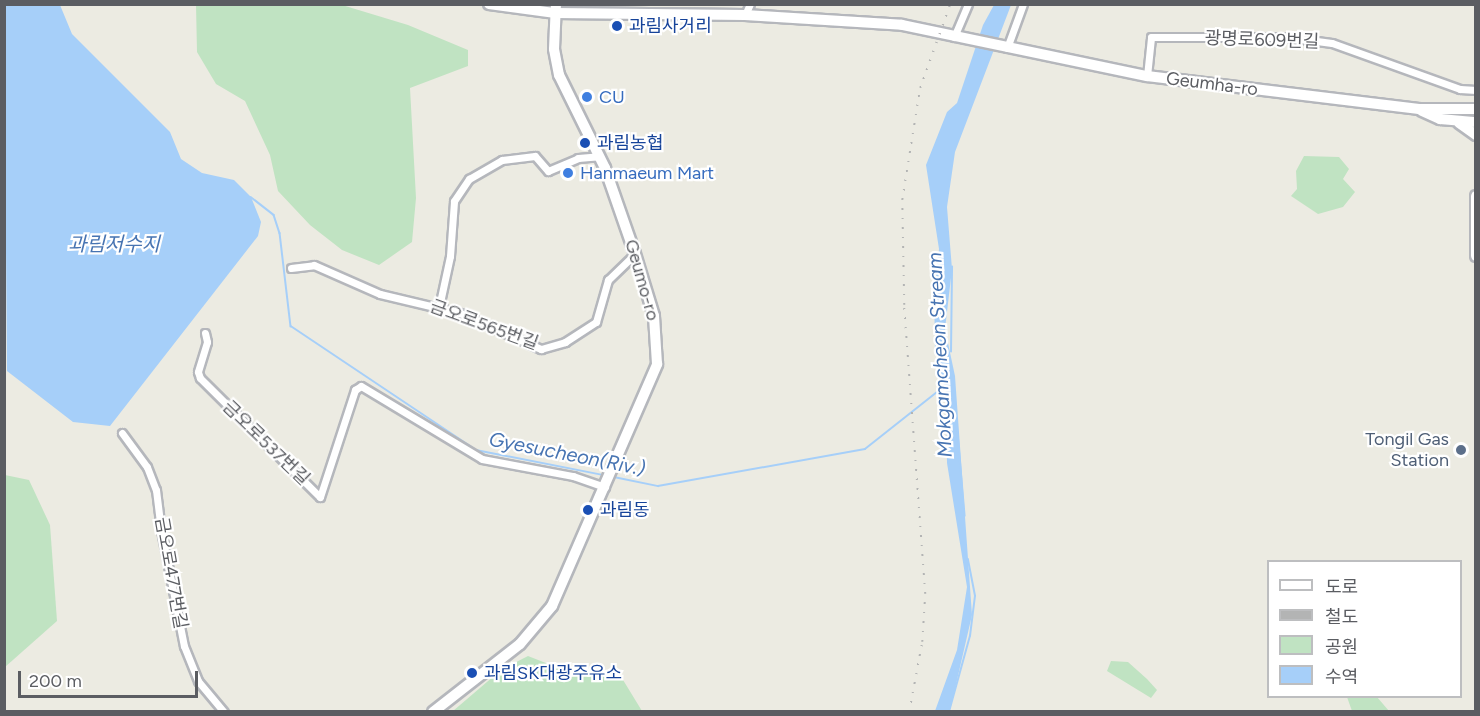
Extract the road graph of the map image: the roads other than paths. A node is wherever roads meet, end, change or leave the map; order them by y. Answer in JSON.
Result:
{"nodes":[{"id":1,"x":489,"y":4,"type":"edge"},
{"id":2,"x":750,"y":4,"type":"edge"},
{"id":3,"x":968,"y":4,"type":"edge"},
{"id":4,"x":1023,"y":4,"type":"edge"},
{"id":5,"x":530,"y":7,"type":"edge"},
{"id":6,"x":556,"y":9,"type":"edge"},
{"id":7,"x":683,"y":10,"type":"edge"},
{"id":8,"x":745,"y":15,"type":"junction"},
{"id":9,"x":954,"y":37,"type":"junction"},
{"id":10,"x":1006,"y":48,"type":"junction"},
{"id":11,"x":1147,"y":76,"type":"junction"},
{"id":12,"x":1476,"y":90,"type":"edge"},
{"id":13,"x":1473,"y":108,"type":"edge"},
{"id":14,"x":1419,"y":109,"type":"junction"},
{"id":15,"x":1453,"y":120,"type":"junction"},
{"id":16,"x":1476,"y":122,"type":"edge"},
{"id":17,"x":1476,"y":135,"type":"edge"},
{"id":18,"x":599,"y":156,"type":"junction"},
{"id":19,"x":1476,"y":196,"type":"edge"},
{"id":20,"x":635,"y":254,"type":"junction"},
{"id":21,"x":1476,"y":256,"type":"edge"},
{"id":22,"x":291,"y":268,"type":"dead end"},
{"id":23,"x":439,"y":307,"type":"junction"},
{"id":24,"x":205,"y":333,"type":"dead end"},
{"id":25,"x":122,"y":433,"type":"dead end"},
{"id":26,"x":606,"y":485,"type":"junction"},
{"id":27,"x":224,"y":711,"type":"edge"},
{"id":28,"x":433,"y":711,"type":"edge"}],
"edges":[{"from":1,"to":5,"type":"main road"},
{"from":2,"to":8,"type":"street"},
{"from":3,"to":9,"type":"street"},
{"from":4,"to":10,"type":"street"},
{"from":5,"to":6,"type":"main road"},
{"from":6,"to":7,"type":"main road"},
{"from":6,"to":18,"type":"main road","name":"Geumo-ro"},
{"from":7,"to":8,"type":"main road"},
{"from":8,"to":9,"type":"main road"},
{"from":9,"to":10,"type":"main road","name":"Geumha-ro"},
{"from":10,"to":11,"type":"main road","name":"Geumha-ro"},
{"from":11,"to":12,"type":"street","name":"광명로609번길"},
{"from":11,"to":14,"type":"main road","name":"Geumha-ro"},
{"from":13,"to":14,"type":"main road","name":"Geumha-ro"},
{"from":14,"to":15,"type":"main road","name":"Geumha-ro"},
{"from":15,"to":16,"type":"main road","name":"Geumha-ro"},
{"from":15,"to":17,"type":"main road"},
{"from":18,"to":20,"type":"main road","name":"Geumo-ro"},
{"from":18,"to":23,"type":"street"},
{"from":19,"to":21,"type":"main road"},
{"from":20,"to":23,"type":"street","name":"금오로565번길"},
{"from":20,"to":26,"type":"main road","name":"Geumo-ro"},
{"from":22,"to":23,"type":"street","name":"금오로565번길"},
{"from":24,"to":26,"type":"street","name":"금오로537번길"},
{"from":25,"to":27,"type":"street","name":"금오로477번길"},
{"from":26,"to":28,"type":"main road","name":"Geumo-ro"}]}
